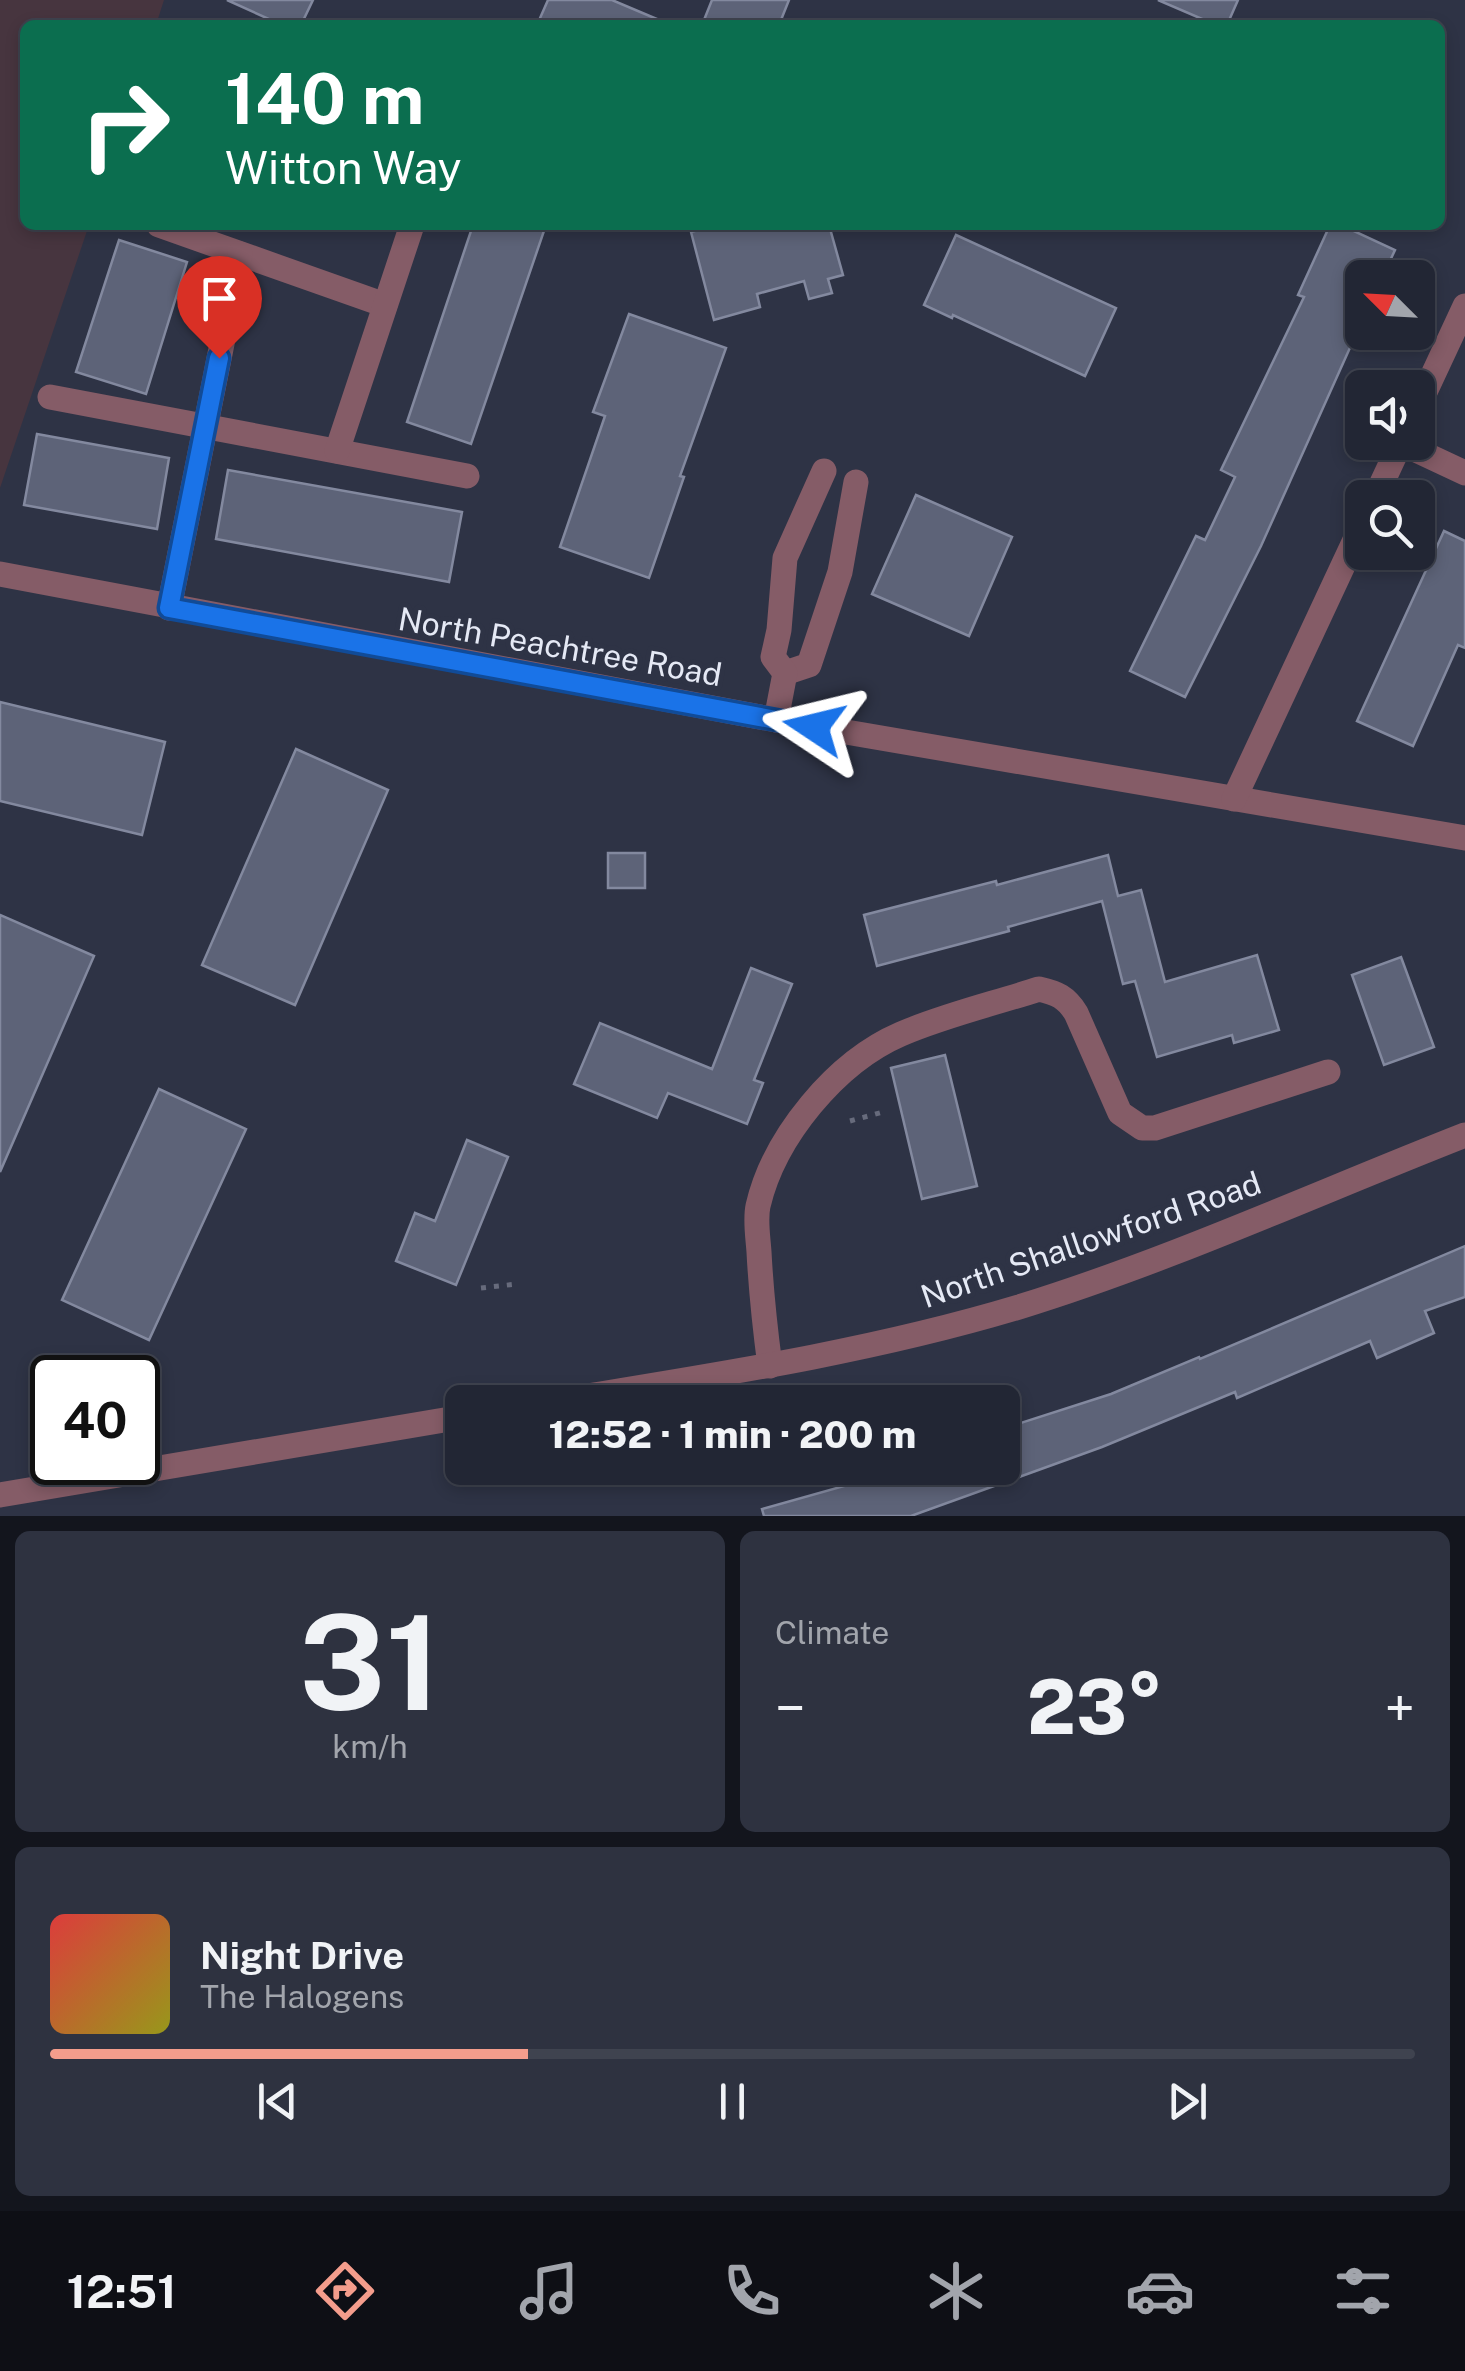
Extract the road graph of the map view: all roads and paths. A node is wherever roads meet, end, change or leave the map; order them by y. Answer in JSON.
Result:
{"nodes":[{"id":1,"x":174,"y":230,"type":"edge"},
{"id":2,"x":410,"y":230,"type":"edge"},
{"id":3,"x":240,"y":254,"type":"junction"},
{"id":4,"x":385,"y":305,"type":"junction"},
{"id":5,"x":1465,"y":306,"type":"edge"},
{"id":6,"x":1435,"y":371,"type":"edge"},
{"id":7,"x":50,"y":398,"type":"dead end"},
{"id":8,"x":205,"y":427,"type":"junction"},
{"id":9,"x":337,"y":452,"type":"junction"},
{"id":10,"x":1435,"y":459,"type":"edge"},
{"id":11,"x":824,"y":471,"type":"dead end"},
{"id":12,"x":1465,"y":473,"type":"edge"},
{"id":13,"x":467,"y":476,"type":"dead end"},
{"id":14,"x":856,"y":482,"type":"dead end"},
{"id":15,"x":810,"y":501,"type":"junction"},
{"id":16,"x":849,"y":519,"type":"junction"},
{"id":17,"x":1345,"y":562,"type":"edge"},
{"id":18,"x":0,"y":574,"type":"edge"},
{"id":19,"x":169,"y":608,"type":"junction"},
{"id":20,"x":785,"y":673,"type":"junction"},
{"id":21,"x":776,"y":720,"type":"junction"},
{"id":22,"x":1234,"y":800,"type":"junction"},
{"id":23,"x":1465,"y":838,"type":"edge"},
{"id":24,"x":1328,"y":1072,"type":"dead end"},
{"id":25,"x":883,"y":1112,"type":"dead end"},
{"id":26,"x":850,"y":1121,"type":"dead end"},
{"id":27,"x":1465,"y":1134,"type":"edge"},
{"id":28,"x":516,"y":1284,"type":"dead end"},
{"id":29,"x":481,"y":1288,"type":"dead end"},
{"id":30,"x":770,"y":1366,"type":"junction"},
{"id":31,"x":654,"y":1385,"type":"edge"},
{"id":32,"x":445,"y":1420,"type":"edge"},
{"id":33,"x":0,"y":1495,"type":"edge"}],
"edges":[{"from":1,"to":3,"type":"street"},
{"from":2,"to":4,"type":"street"},
{"from":3,"to":4,"type":"street"},
{"from":3,"to":8,"type":"street"},
{"from":4,"to":9,"type":"street"},
{"from":5,"to":6,"type":"street"},
{"from":7,"to":8,"type":"street"},
{"from":8,"to":9,"type":"street"},
{"from":8,"to":19,"type":"street"},
{"from":9,"to":13,"type":"street"},
{"from":10,"to":12,"type":"street"},
{"from":11,"to":15,"type":"street"},
{"from":14,"to":16,"type":"street"},
{"from":15,"to":16,"type":"street"},
{"from":15,"to":20,"type":"street"},
{"from":16,"to":20,"type":"street"},
{"from":17,"to":22,"type":"street"},
{"from":18,"to":19,"type":"street","name":"North Peachtree Road"},
{"from":19,"to":21,"type":"street","name":"North Peachtree Road"},
{"from":20,"to":21,"type":"street"},
{"from":21,"to":22,"type":"street","name":"North Peachtree Road"},
{"from":22,"to":23,"type":"street","name":"North Peachtree Road"},
{"from":24,"to":30,"type":"street"},
{"from":25,"to":26,"type":"path"},
{"from":27,"to":30,"type":"street","name":"North Shallowford Road"},
{"from":28,"to":29,"type":"path"},
{"from":30,"to":31,"type":"street","name":"North Shallowford Road"},
{"from":32,"to":33,"type":"street"}]}
